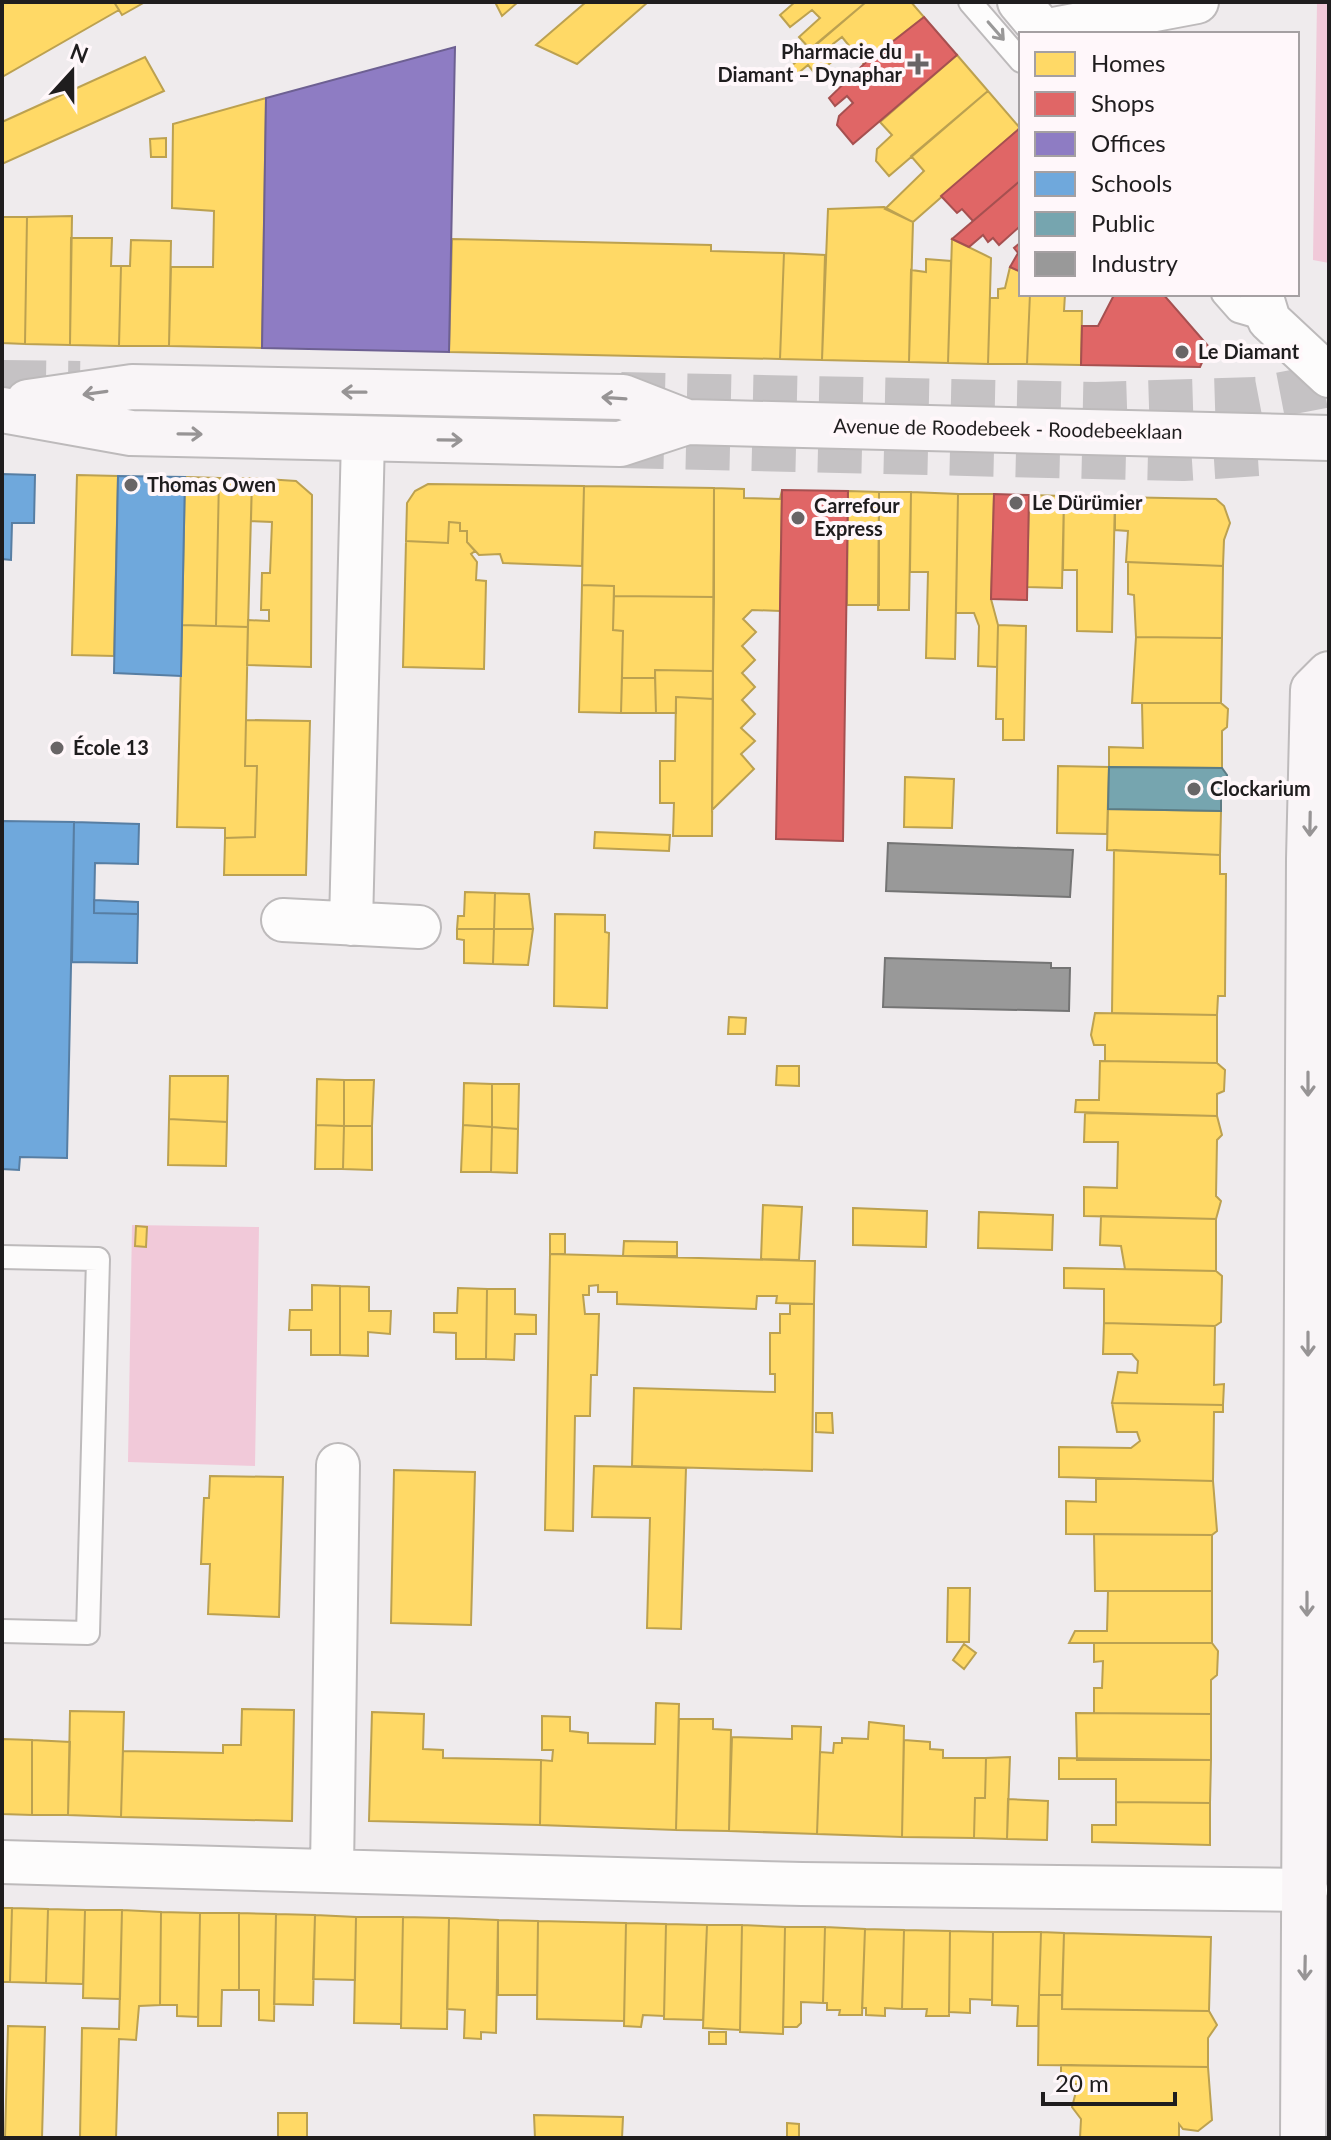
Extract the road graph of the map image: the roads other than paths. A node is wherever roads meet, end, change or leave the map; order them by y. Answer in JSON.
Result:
{"nodes":[{"id":1,"x":970,"y":2,"type":"edge"},
{"id":2,"x":1197,"y":2,"type":"edge"},
{"id":3,"x":1032,"y":32,"type":"edge"},
{"id":4,"x":1225,"y":296,"type":"edge"},
{"id":5,"x":1265,"y":307,"type":"edge"},
{"id":6,"x":1329,"y":376,"type":"edge"},
{"id":7,"x":446,"y":394,"type":"junction"},
{"id":8,"x":2,"y":408,"type":"edge"},
{"id":9,"x":687,"y":422,"type":"junction"},
{"id":10,"x":363,"y":438,"type":"junction"},
{"id":11,"x":1329,"y":438,"type":"edge"},
{"id":12,"x":1329,"y":674,"type":"edge"},
{"id":13,"x":283,"y":920,"type":"dead end"},
{"id":14,"x":351,"y":924,"type":"junction"},
{"id":15,"x":419,"y":927,"type":"dead end"},
{"id":16,"x":2,"y":1257,"type":"edge"},
{"id":17,"x":338,"y":1465,"type":"dead end"},
{"id":18,"x":2,"y":1631,"type":"edge"},
{"id":19,"x":2,"y":1862,"type":"edge"},
{"id":20,"x":332,"y":1869,"type":"junction"},
{"id":21,"x":1306,"y":1890,"type":"junction"},
{"id":22,"x":1303,"y":2138,"type":"edge"}],
"edges":[{"from":1,"to":3,"type":"lane","one_way":true},
{"from":2,"to":3,"type":"street"},
{"from":4,"to":5,"type":"lane"},
{"from":5,"to":6,"type":"street"},
{"from":7,"to":8,"type":"main road","name":"Avenue de Roodebeek - Roodebeeklaan","one_way":true},
{"from":9,"to":7,"type":"main road","name":"Avenue de Roodebeek - Roodebeeklaan","one_way":true},
{"from":7,"to":10,"type":"main road","name":"Avenue de Roodebeek - Roodebeeklaan"},
{"from":8,"to":10,"type":"main road","name":"Avenue de Roodebeek - Roodebeeklaan","one_way":true},
{"from":10,"to":9,"type":"main road","name":"Avenue de Roodebeek - Roodebeeklaan","one_way":true},
{"from":9,"to":11,"type":"main road","name":"Avenue de Roodebeek - Roodebeeklaan"},
{"from":10,"to":14,"type":"street"},
{"from":12,"to":21,"type":"main road","one_way":true},
{"from":13,"to":14,"type":"street"},
{"from":14,"to":15,"type":"street"},
{"from":16,"to":18,"type":"lane"},
{"from":17,"to":20,"type":"street"},
{"from":19,"to":20,"type":"street"},
{"from":20,"to":21,"type":"street"},
{"from":21,"to":22,"type":"main road","one_way":true}]}
